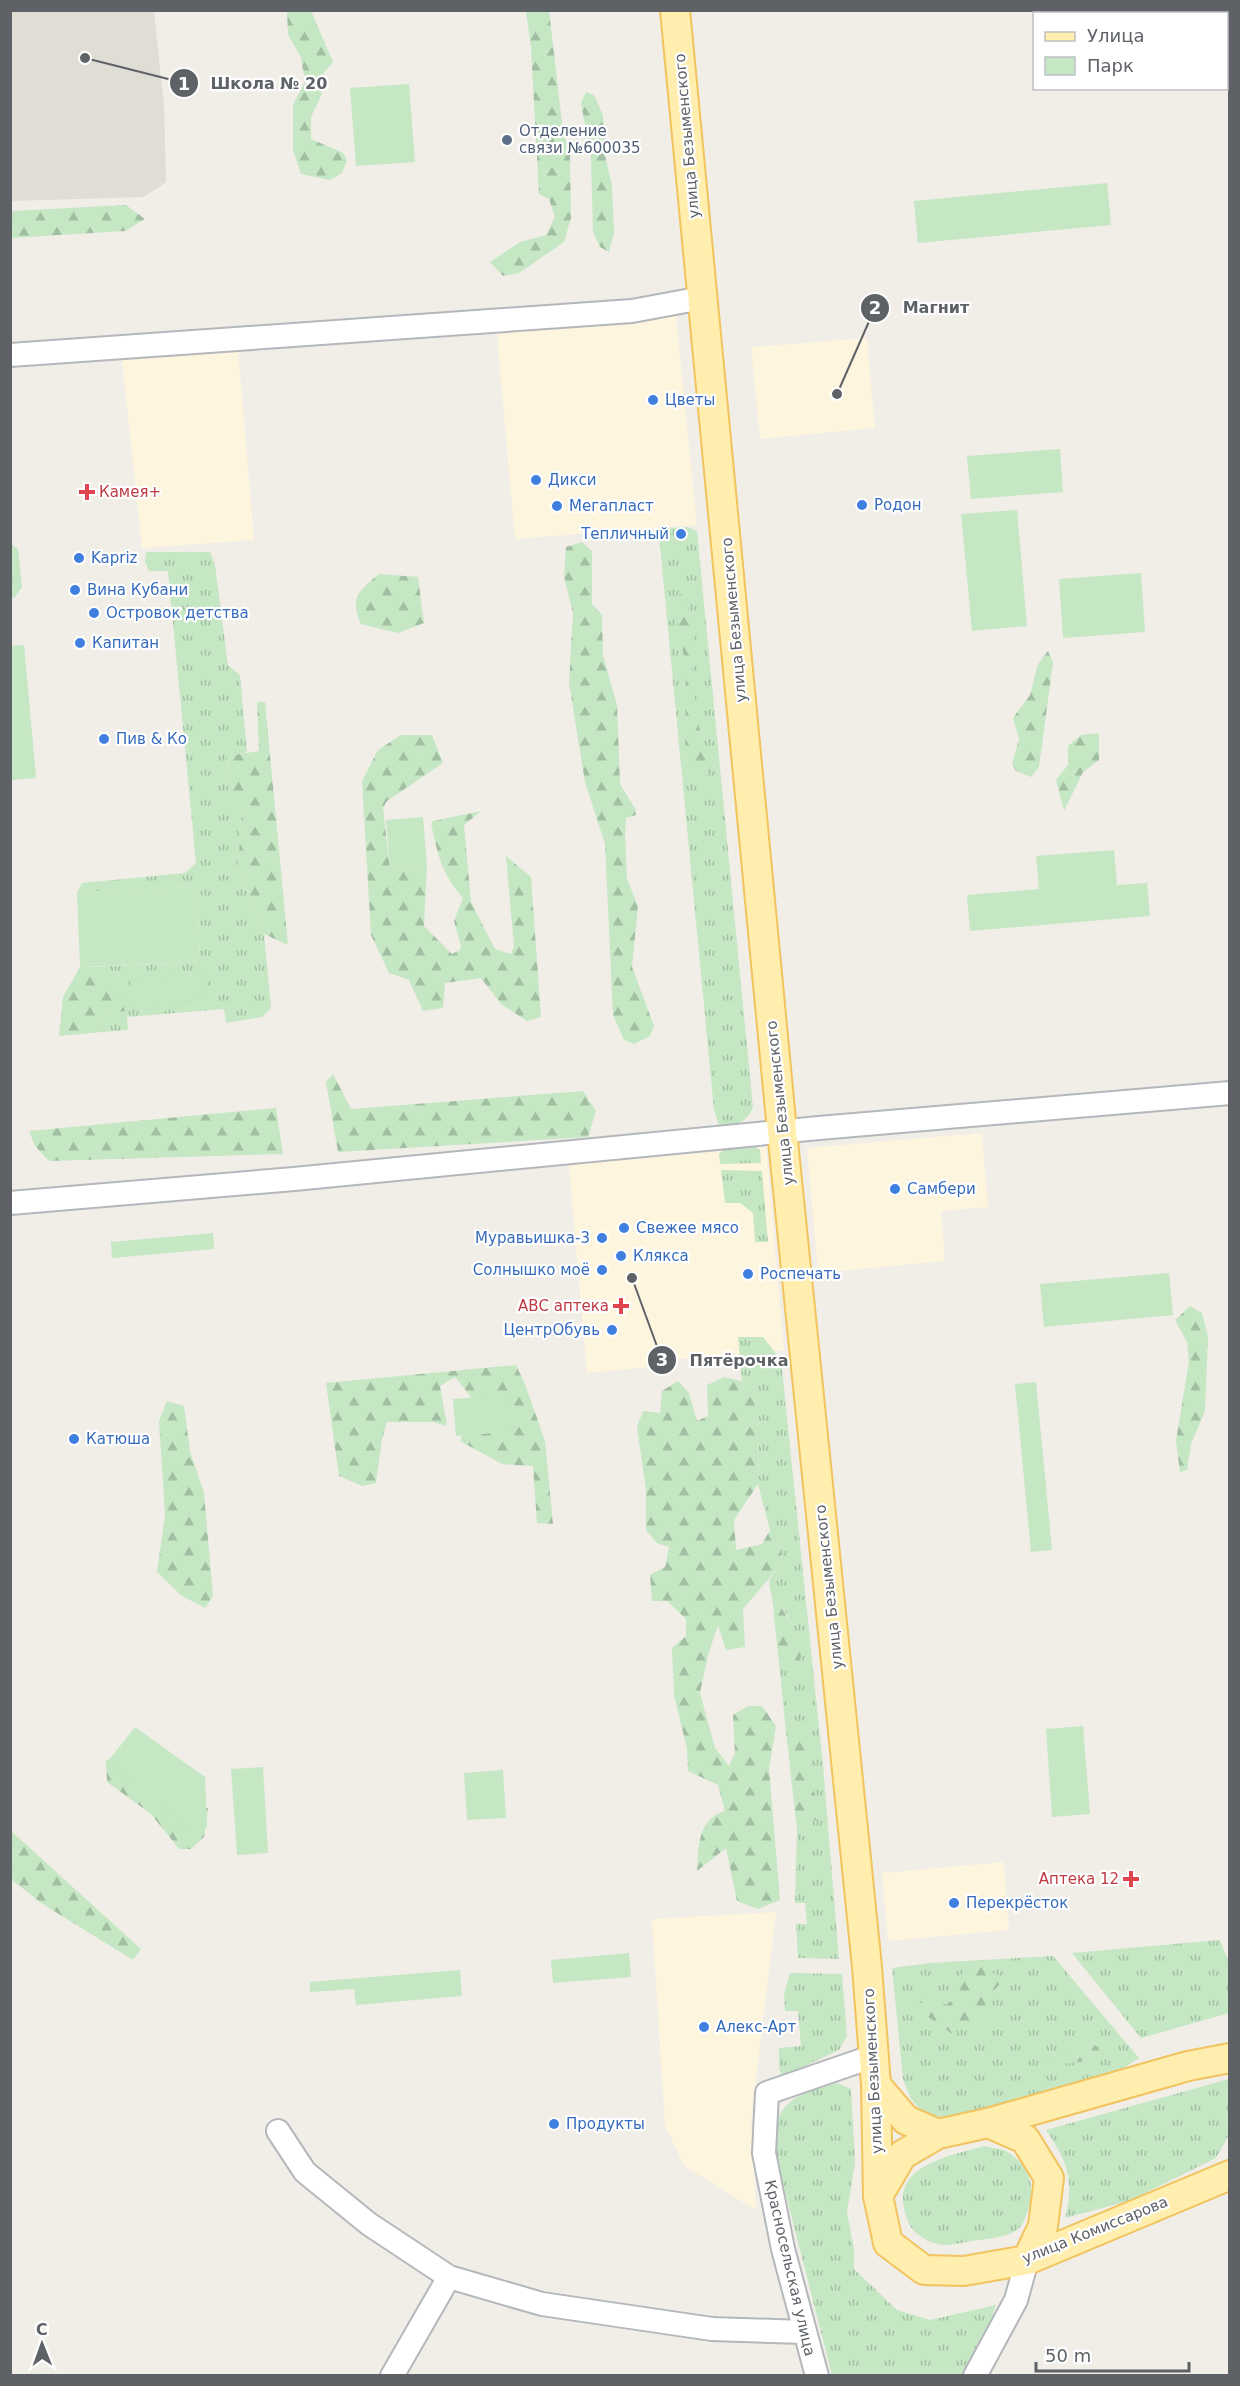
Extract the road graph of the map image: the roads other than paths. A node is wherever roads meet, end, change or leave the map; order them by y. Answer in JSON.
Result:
{"nodes":[{"id":1,"x":675,"y":10,"type":"edge"},
{"id":2,"x":702,"y":298,"type":"junction"},
{"id":3,"x":10,"y":356,"type":"edge"},
{"id":4,"x":1230,"y":1093,"type":"edge"},
{"id":5,"x":782,"y":1131,"type":"junction"},
{"id":6,"x":10,"y":1203,"type":"edge"},
{"id":7,"x":874,"y":2056,"type":"junction"},
{"id":8,"x":1230,"y":2058,"type":"edge"},
{"id":9,"x":876,"y":2085,"type":"junction"},
{"id":10,"x":988,"y":2123,"type":"junction"},
{"id":11,"x":278,"y":2131,"type":"dead end"},
{"id":12,"x":938,"y":2134,"type":"junction"},
{"id":13,"x":1230,"y":2175,"type":"edge"},
{"id":14,"x":878,"y":2196,"type":"junction"},
{"id":15,"x":1027,"y":2260,"type":"junction"},
{"id":16,"x":449,"y":2277,"type":"junction"},
{"id":17,"x":804,"y":2331,"type":"junction"},
{"id":18,"x":392,"y":2376,"type":"edge"},
{"id":19,"x":817,"y":2376,"type":"edge"},
{"id":20,"x":975,"y":2376,"type":"edge"}],
"edges":[{"from":1,"to":2,"type":"main road","name":"улица Безыменского"},
{"from":2,"to":3,"type":"street"},
{"from":2,"to":5,"type":"main road","name":"улица Безыменского"},
{"from":4,"to":5,"type":"street"},
{"from":5,"to":6,"type":"street"},
{"from":5,"to":7,"type":"main road","name":"улица Безыменского"},
{"from":7,"to":9,"type":"main road","name":"улица Безыменского"},
{"from":7,"to":17,"type":"street","name":"Красносельская улица"},
{"from":8,"to":10,"type":"main road"},
{"from":9,"to":12,"type":"main road"},
{"from":9,"to":14,"type":"main road","name":"улица Безыменского"},
{"from":10,"to":12,"type":"main road"},
{"from":10,"to":15,"type":"main road"},
{"from":11,"to":16,"type":"street"},
{"from":12,"to":14,"type":"main road"},
{"from":13,"to":15,"type":"main road","name":"улица Комиссарова"},
{"from":14,"to":15,"type":"main road","name":"улица Комиссарова"},
{"from":15,"to":20,"type":"street"},
{"from":16,"to":17,"type":"street"},
{"from":16,"to":18,"type":"street"},
{"from":17,"to":19,"type":"street","name":"Красносельская улица"}]}
